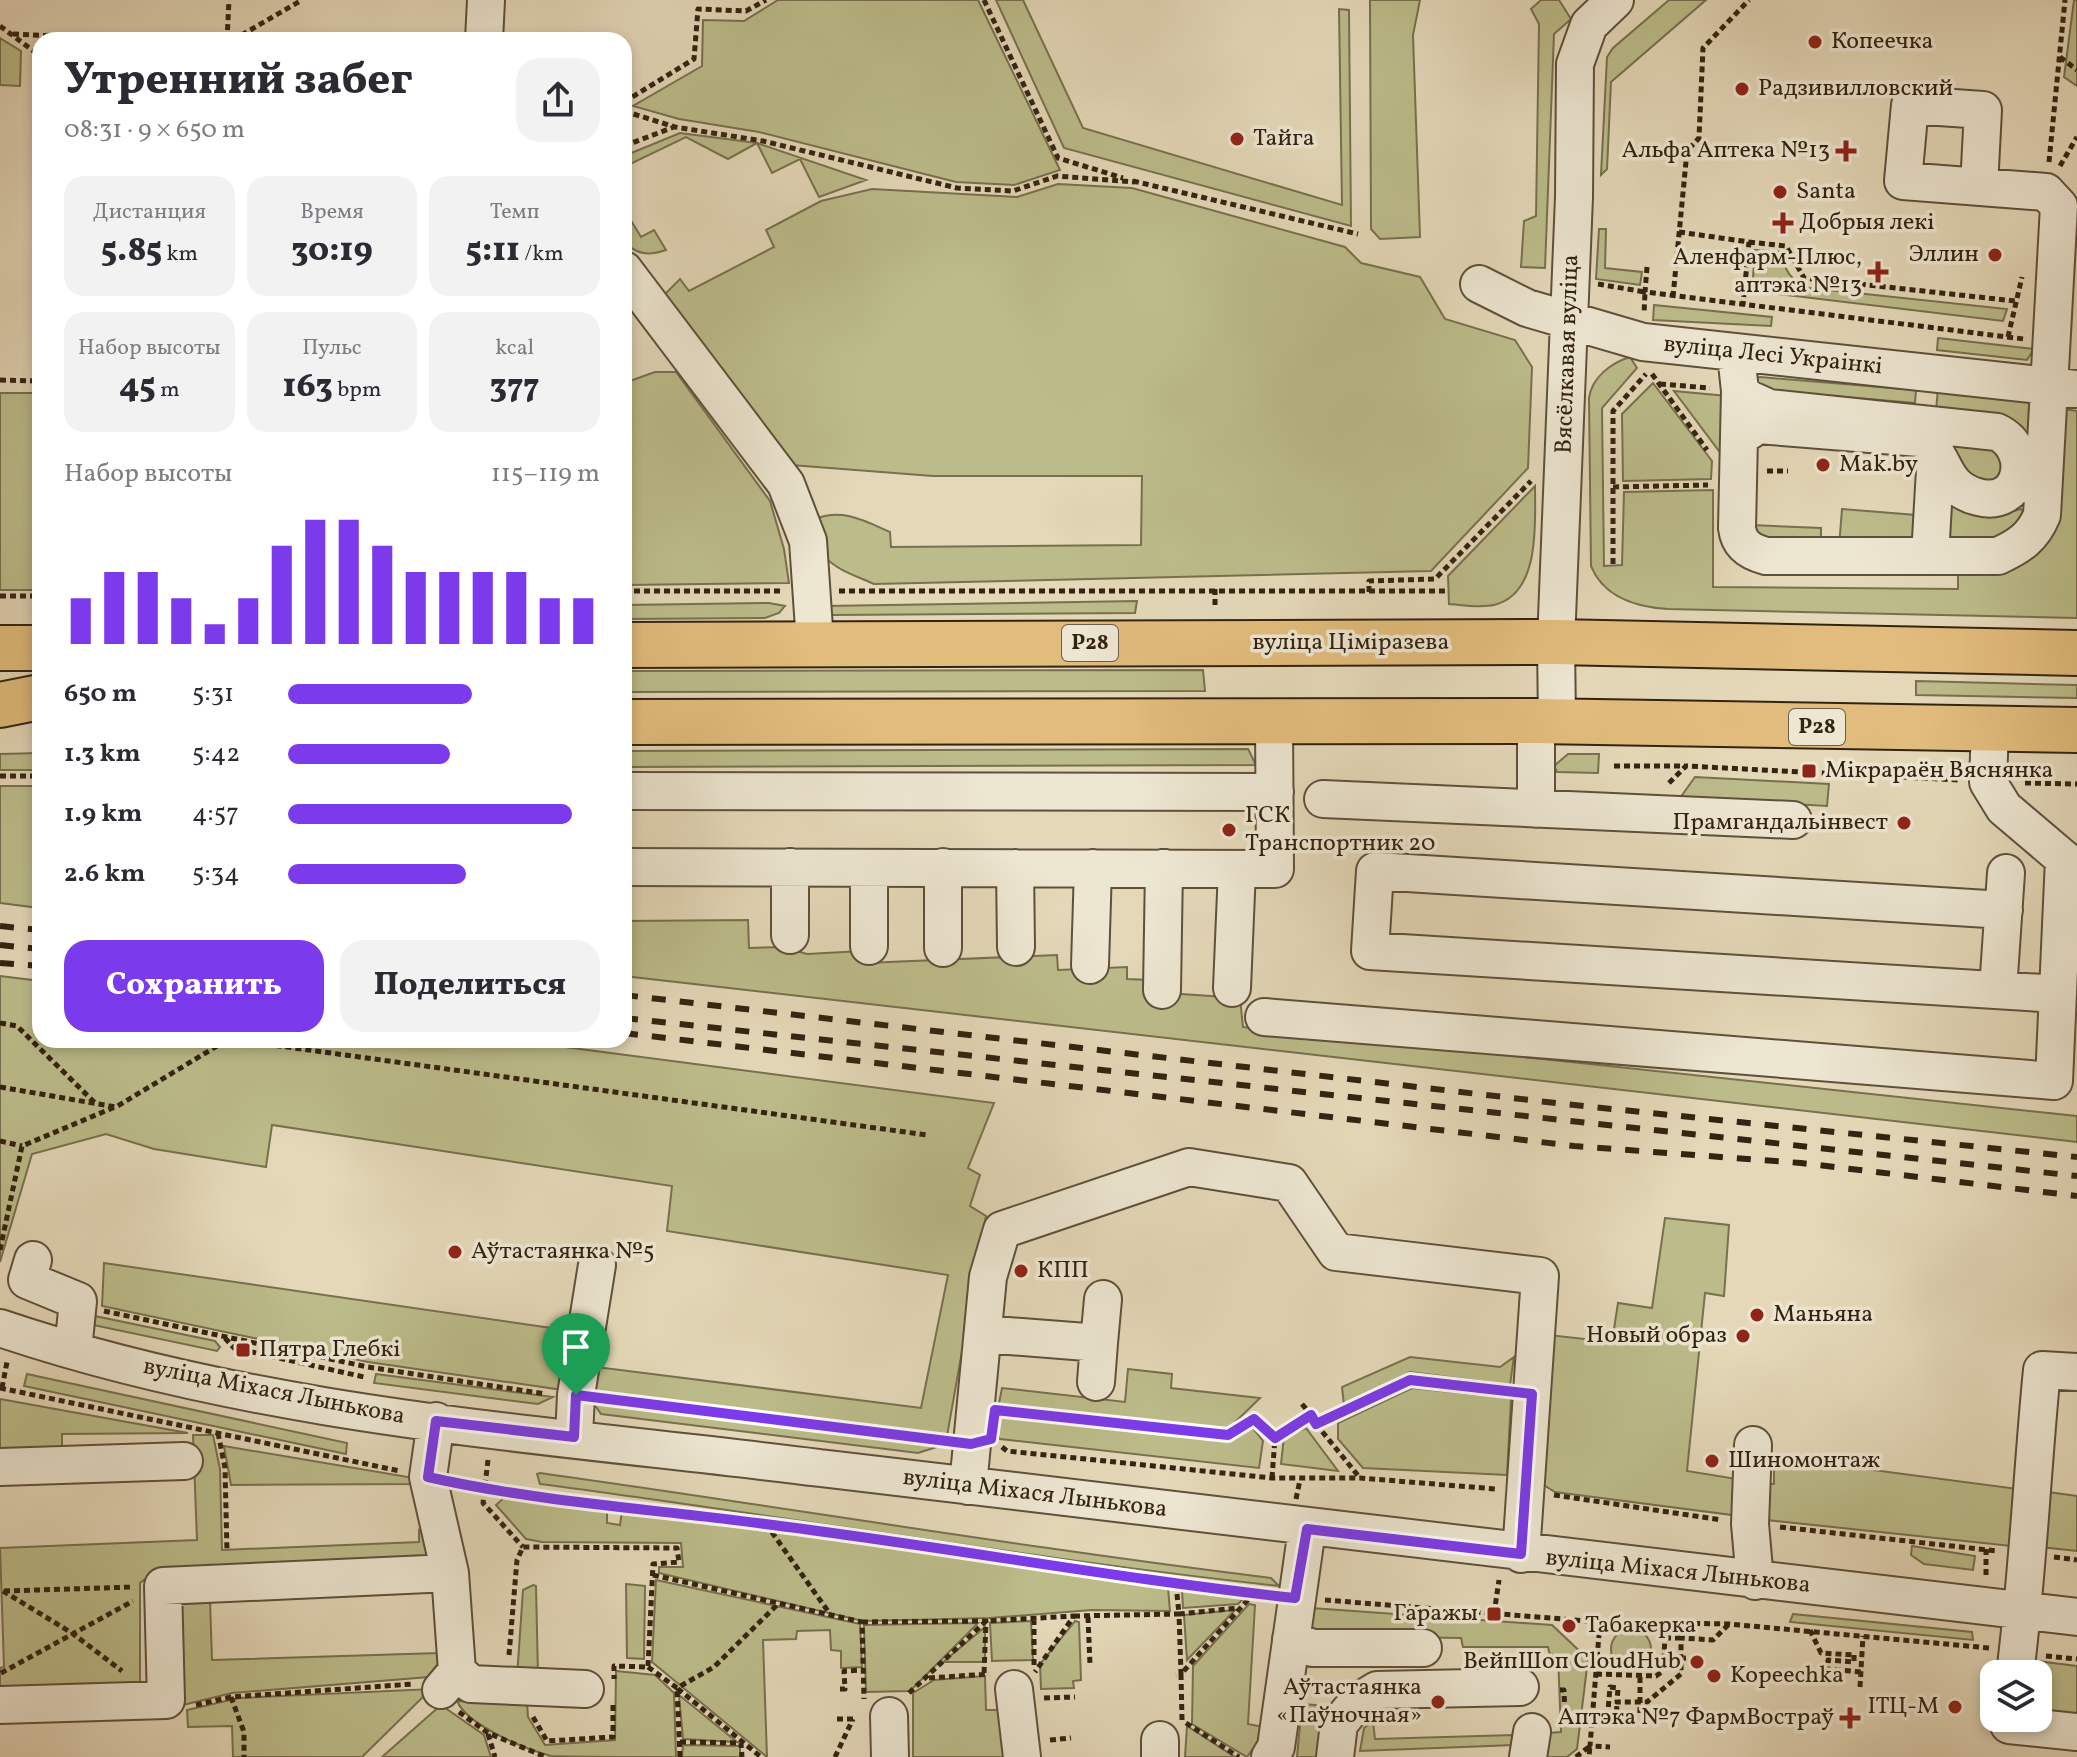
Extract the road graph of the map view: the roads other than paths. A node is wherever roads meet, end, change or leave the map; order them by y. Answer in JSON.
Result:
{"nodes":[{"id":1,"x":486,"y":0,"type":"edge"},
{"id":2,"x":1615,"y":0,"type":"edge"},
{"id":3,"x":1583,"y":12,"type":"edge"},
{"id":4,"x":484,"y":32,"type":"edge"},
{"id":5,"x":1979,"y":187,"type":"dead end"},
{"id":6,"x":2069,"y":231,"type":"edge"},
{"id":7,"x":632,"y":281,"type":"edge"},
{"id":8,"x":1479,"y":284,"type":"dead end"},
{"id":9,"x":1570,"y":322,"type":"junction"},
{"id":10,"x":1736,"y":354,"type":"junction"},
{"id":11,"x":2064,"y":388,"type":"edge"},
{"id":12,"x":1740,"y":391,"type":"junction"},
{"id":13,"x":1727,"y":447,"type":"junction"},
{"id":14,"x":1936,"y":453,"type":"junction"},
{"id":15,"x":1930,"y":556,"type":"junction"},
{"id":16,"x":1556,"y":642,"type":"junction"},
{"id":17,"x":815,"y":643,"type":"junction"},
{"id":18,"x":632,"y":645,"type":"edge"},
{"id":19,"x":0,"y":648,"type":"edge"},
{"id":20,"x":32,"y":648,"type":"edge"},
{"id":21,"x":2077,"y":653,"type":"edge"},
{"id":22,"x":32,"y":699,"type":"edge"},
{"id":23,"x":0,"y":705,"type":"edge"},
{"id":24,"x":1274,"y":721,"type":"junction"},
{"id":25,"x":632,"y":722,"type":"edge"},
{"id":26,"x":1547,"y":722,"type":"junction"},
{"id":27,"x":0,"y":724,"type":"edge"},
{"id":28,"x":32,"y":724,"type":"edge"},
{"id":29,"x":1990,"y":728,"type":"junction"},
{"id":30,"x":2077,"y":730,"type":"edge"},
{"id":31,"x":632,"y":791,"type":"edge"},
{"id":32,"x":1275,"y":792,"type":"junction"},
{"id":33,"x":1323,"y":799,"type":"dead end"},
{"id":34,"x":1536,"y":809,"type":"junction"},
{"id":35,"x":1793,"y":820,"type":"dead end"},
{"id":36,"x":632,"y":867,"type":"edge"},
{"id":37,"x":790,"y":867,"type":"junction"},
{"id":38,"x":943,"y":867,"type":"junction"},
{"id":39,"x":869,"y":868,"type":"junction"},
{"id":40,"x":1015,"y":868,"type":"junction"},
{"id":41,"x":1093,"y":868,"type":"junction"},
{"id":42,"x":1164,"y":868,"type":"junction"},
{"id":43,"x":1237,"y":869,"type":"junction"},
{"id":44,"x":2006,"y":873,"type":"dead end"},
{"id":45,"x":2070,"y":898,"type":"edge"},
{"id":46,"x":2004,"y":910,"type":"junction"},
{"id":47,"x":790,"y":935,"type":"dead end"},
{"id":48,"x":869,"y":946,"type":"dead end"},
{"id":49,"x":1016,"y":947,"type":"dead end"},
{"id":50,"x":943,"y":948,"type":"dead end"},
{"id":51,"x":1090,"y":965,"type":"dead end"},
{"id":52,"x":1232,"y":988,"type":"dead end"},
{"id":53,"x":1162,"y":990,"type":"dead end"},
{"id":54,"x":1998,"y":990,"type":"junction"},
{"id":55,"x":2058,"y":994,"type":"junction"},
{"id":56,"x":1264,"y":1017,"type":"dead end"},
{"id":57,"x":17,"y":1255,"type":"edge"},
{"id":58,"x":597,"y":1265,"type":"dead end"},
{"id":59,"x":1103,"y":1299,"type":"dead end"},
{"id":60,"x":0,"y":1328,"type":"edge"},
{"id":61,"x":983,"y":1334,"type":"junction"},
{"id":62,"x":1099,"y":1343,"type":"junction"},
{"id":63,"x":73,"y":1350,"type":"junction"},
{"id":64,"x":2077,"y":1372,"type":"edge"},
{"id":65,"x":1096,"y":1382,"type":"dead end"},
{"id":66,"x":436,"y":1421,"type":"junction"},
{"id":67,"x":574,"y":1437,"type":"junction"},
{"id":68,"x":1753,"y":1445,"type":"dead end"},
{"id":69,"x":184,"y":1461,"type":"dead end"},
{"id":70,"x":0,"y":1467,"type":"edge"},
{"id":71,"x":968,"y":1486,"type":"junction"},
{"id":72,"x":1307,"y":1529,"type":"junction"},
{"id":73,"x":1521,"y":1554,"type":"junction"},
{"id":74,"x":450,"y":1573,"type":"junction"},
{"id":75,"x":1755,"y":1581,"type":"junction"},
{"id":76,"x":2025,"y":1611,"type":"junction"},
{"id":77,"x":2077,"y":1617,"type":"edge"},
{"id":78,"x":1291,"y":1639,"type":"junction"},
{"id":79,"x":1423,"y":1648,"type":"dead end"},
{"id":80,"x":2017,"y":1660,"type":"edge"},
{"id":81,"x":1010,"y":1676,"type":"road end"},
{"id":82,"x":1520,"y":1687,"type":"dead end"},
{"id":83,"x":585,"y":1689,"type":"dead end"},
{"id":84,"x":876,"y":1704,"type":"road end"},
{"id":85,"x":0,"y":1705,"type":"edge"},
{"id":86,"x":2077,"y":1732,"type":"edge"},
{"id":87,"x":2007,"y":1733,"type":"edge"},
{"id":88,"x":890,"y":1757,"type":"edge"},
{"id":89,"x":1022,"y":1757,"type":"edge"},
{"id":90,"x":1270,"y":1757,"type":"edge"},
{"id":91,"x":1335,"y":1757,"type":"edge"}],
"edges":[{"from":1,"to":4,"type":"street"},
{"from":2,"to":3,"type":"street","name":"Вясёлкавая вуліца"},
{"from":3,"to":9,"type":"street","name":"Вясёлкавая вуліца"},
{"from":5,"to":6,"type":"street"},
{"from":6,"to":11,"type":"street"},
{"from":7,"to":17,"type":"street"},
{"from":8,"to":9,"type":"street","name":"вуліца Лесі Украінкі"},
{"from":9,"to":10,"type":"street","name":"вуліца Лесі Украінкі"},
{"from":9,"to":16,"type":"street","name":"Вясёлкавая вуліца"},
{"from":10,"to":11,"type":"street","name":"вуліца Лесі Украінкі"},
{"from":10,"to":12,"type":"street"},
{"from":11,"to":15,"type":"street"},
{"from":12,"to":13,"type":"street"},
{"from":12,"to":14,"type":"street"},
{"from":13,"to":14,"type":"street"},
{"from":13,"to":15,"type":"street"},
{"from":14,"to":15,"type":"street"},
{"from":16,"to":17,"type":"main road","name":"вуліца Ціміразева","number":"Р28"},
{"from":16,"to":21,"type":"main road","name":"вуліца Ціміразева","number":"Р28"},
{"from":16,"to":26,"type":"street","name":"Вясёлкавая вуліца"},
{"from":17,"to":18,"type":"main road","name":"вуліца Ціміразева","number":"Р28"},
{"from":19,"to":20,"type":"main road"},
{"from":22,"to":23,"type":"main road"},
{"from":24,"to":25,"type":"main road","number":"Р28"},
{"from":24,"to":26,"type":"main road","number":"Р28"},
{"from":24,"to":32,"type":"street"},
{"from":26,"to":29,"type":"main road","number":"Р28"},
{"from":26,"to":34,"type":"street","name":"Вясёлкавая вуліца"},
{"from":27,"to":28,"type":"main road"},
{"from":29,"to":30,"type":"main road","number":"Р28"},
{"from":29,"to":45,"type":"street"},
{"from":31,"to":32,"type":"street"},
{"from":32,"to":43,"type":"street"},
{"from":33,"to":34,"type":"street"},
{"from":34,"to":35,"type":"street"},
{"from":36,"to":37,"type":"street"},
{"from":37,"to":39,"type":"street"},
{"from":37,"to":47,"type":"street"},
{"from":38,"to":39,"type":"street"},
{"from":38,"to":40,"type":"street"},
{"from":38,"to":50,"type":"street"},
{"from":39,"to":48,"type":"street"},
{"from":40,"to":41,"type":"street"},
{"from":40,"to":49,"type":"street"},
{"from":41,"to":42,"type":"street"},
{"from":41,"to":51,"type":"street"},
{"from":42,"to":43,"type":"street"},
{"from":42,"to":53,"type":"street"},
{"from":43,"to":52,"type":"street"},
{"from":44,"to":46,"type":"street"},
{"from":45,"to":55,"type":"street"},
{"from":46,"to":54,"type":"street"},
{"from":46,"to":54,"type":"street"},
{"from":54,"to":55,"type":"street"},
{"from":55,"to":56,"type":"street"},
{"from":57,"to":63,"type":"street"},
{"from":58,"to":67,"type":"street"},
{"from":59,"to":62,"type":"street"},
{"from":60,"to":63,"type":"street","name":"вуліца Міхася Лынькова"},
{"from":61,"to":62,"type":"street"},
{"from":61,"to":71,"type":"street"},
{"from":61,"to":73,"type":"street"},
{"from":62,"to":65,"type":"street"},
{"from":63,"to":66,"type":"street","name":"вуліца Міхася Лынькова"},
{"from":64,"to":76,"type":"street"},
{"from":66,"to":67,"type":"street","name":"вуліца Міхася Лынькова"},
{"from":66,"to":74,"type":"street"},
{"from":67,"to":71,"type":"street","name":"вуліца Міхася Лынькова"},
{"from":68,"to":75,"type":"street"},
{"from":69,"to":70,"type":"street"},
{"from":71,"to":72,"type":"street","name":"вуліца Міхася Лынькова"},
{"from":72,"to":73,"type":"street","name":"вуліца Міхася Лынькова"},
{"from":72,"to":78,"type":"street"},
{"from":73,"to":75,"type":"street","name":"вуліца Міхася Лынькова"},
{"from":74,"to":83,"type":"street"},
{"from":74,"to":85,"type":"street"},
{"from":75,"to":76,"type":"street","name":"вуліца Міхася Лынькова"},
{"from":76,"to":77,"type":"street","name":"вуліца Міхася Лынькова"},
{"from":76,"to":80,"type":"street"},
{"from":78,"to":79,"type":"street"},
{"from":78,"to":90,"type":"street"},
{"from":81,"to":89,"type":"street"},
{"from":82,"to":91,"type":"street"},
{"from":84,"to":88,"type":"street"},
{"from":86,"to":87,"type":"street"}]}
